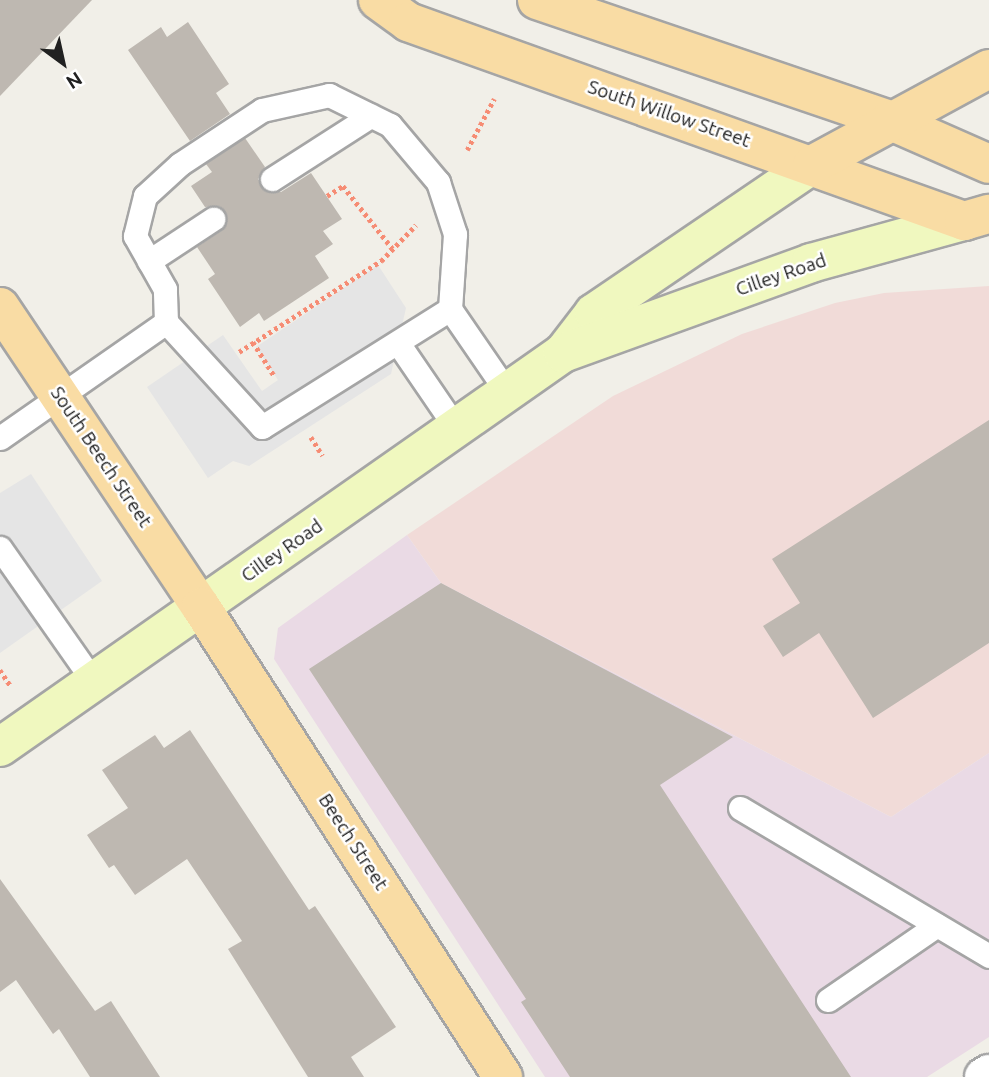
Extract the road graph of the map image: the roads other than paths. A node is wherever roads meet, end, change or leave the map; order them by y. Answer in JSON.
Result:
{"nodes":[{"id":1,"x":378,"y":0,"type":"edge"},
{"id":2,"x":537,"y":0,"type":"edge"},
{"id":3,"x":989,"y":69,"type":"edge"},
{"id":4,"x":370,"y":116,"type":"junction"},
{"id":5,"x":889,"y":120,"type":"junction"},
{"id":6,"x":812,"y":164,"type":"junction"},
{"id":7,"x":989,"y":164,"type":"edge"},
{"id":8,"x":272,"y":179,"type":"dead end"},
{"id":9,"x":213,"y":219,"type":"dead end"},
{"id":10,"x":980,"y":222,"type":"edge"},
{"id":11,"x":149,"y":261,"type":"junction"},
{"id":12,"x":0,"y":308,"type":"edge"},
{"id":13,"x":450,"y":309,"type":"junction"},
{"id":14,"x":166,"y":322,"type":"junction"},
{"id":15,"x":398,"y":343,"type":"junction"},
{"id":16,"x":563,"y":353,"type":"junction"},
{"id":17,"x":507,"y":392,"type":"junction"},
{"id":18,"x":59,"y":396,"type":"junction"},
{"id":19,"x":456,"y":428,"type":"junction"},
{"id":20,"x":0,"y":438,"type":"edge"},
{"id":21,"x":0,"y":548,"type":"edge"},
{"id":22,"x":201,"y":607,"type":"junction"},
{"id":23,"x":94,"y":682,"type":"junction"},
{"id":24,"x":0,"y":747,"type":"edge"},
{"id":25,"x":740,"y":808,"type":"dead end"},
{"id":26,"x":937,"y":925,"type":"junction"},
{"id":27,"x":989,"y":956,"type":"edge"},
{"id":28,"x":828,"y":1000,"type":"dead end"},
{"id":29,"x":989,"y":1074,"type":"edge"},
{"id":30,"x":503,"y":1077,"type":"edge"},
{"id":31,"x":984,"y":1077,"type":"edge"}],
"edges":[{"from":1,"to":6,"type":"main road","name":"South Willow Street"},
{"from":2,"to":5,"type":"main road"},
{"from":3,"to":5,"type":"main road"},
{"from":4,"to":8,"type":"lane"},
{"from":4,"to":11,"type":"lane"},
{"from":4,"to":13,"type":"lane"},
{"from":5,"to":6,"type":"main road"},
{"from":5,"to":7,"type":"main road"},
{"from":6,"to":10,"type":"main road","name":"South Willow Street"},
{"from":6,"to":16,"type":"street","name":"Cilley Road"},
{"from":9,"to":11,"type":"lane"},
{"from":10,"to":16,"type":"street","name":"Cilley Road"},
{"from":11,"to":14,"type":"lane"},
{"from":12,"to":18,"type":"main road","name":"South Beech Street"},
{"from":13,"to":15,"type":"lane"},
{"from":13,"to":17,"type":"lane"},
{"from":14,"to":15,"type":"lane"},
{"from":14,"to":18,"type":"lane"},
{"from":15,"to":19,"type":"lane"},
{"from":16,"to":17,"type":"street","name":"Cilley Road"},
{"from":17,"to":19,"type":"street","name":"Cilley Road"},
{"from":18,"to":20,"type":"lane"},
{"from":18,"to":22,"type":"main road","name":"South Beech Street"},
{"from":19,"to":22,"type":"street","name":"Cilley Road"},
{"from":21,"to":23,"type":"lane"},
{"from":22,"to":23,"type":"street","name":"Cilley Road"},
{"from":22,"to":30,"type":"main road","name":"Beech Street"},
{"from":23,"to":24,"type":"street","name":"Cilley Road"},
{"from":25,"to":26,"type":"lane"},
{"from":26,"to":27,"type":"lane"},
{"from":26,"to":28,"type":"lane"},
{"from":29,"to":31,"type":"street"}]}
